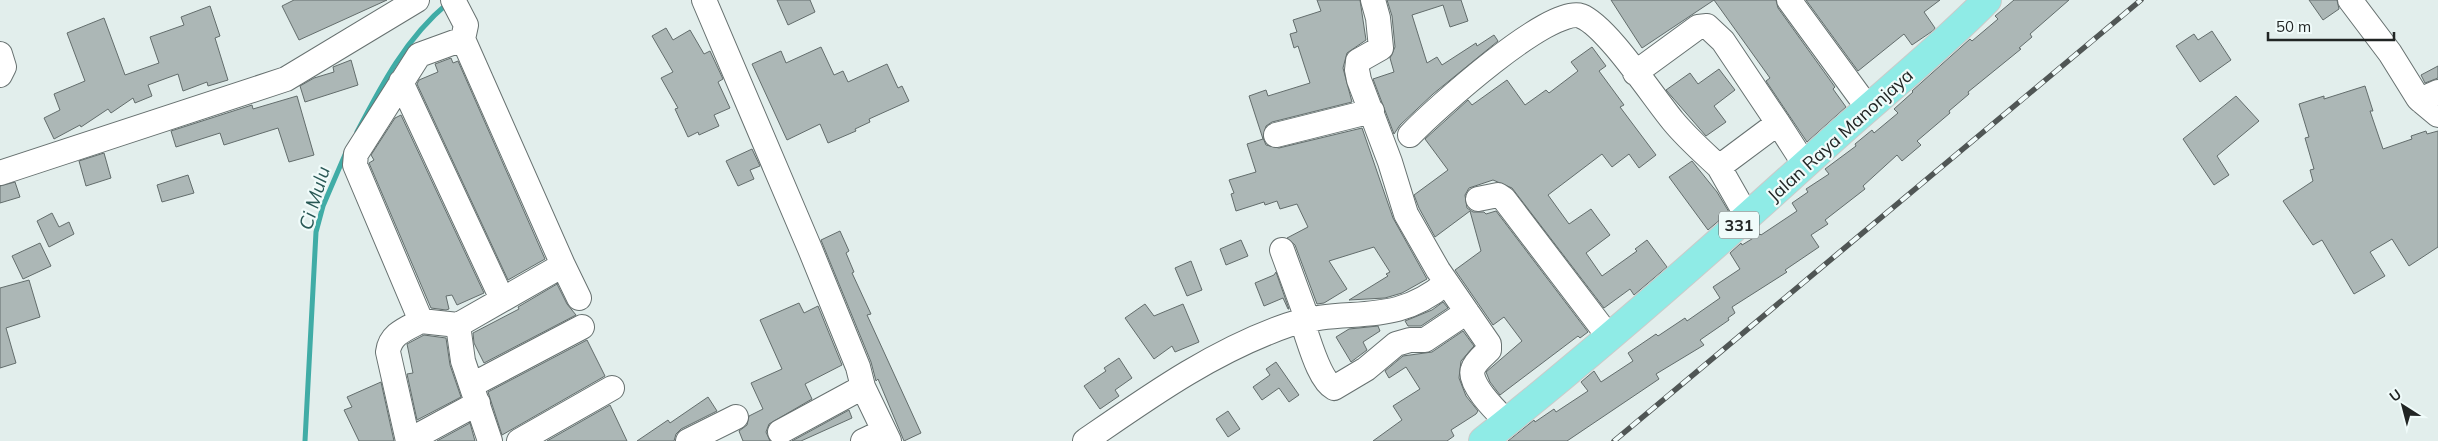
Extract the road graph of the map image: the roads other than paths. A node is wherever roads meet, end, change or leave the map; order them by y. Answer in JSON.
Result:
{"nodes":[{"id":1,"x":415,"y":0,"type":"edge"},
{"id":2,"x":704,"y":0,"type":"edge"},
{"id":3,"x":1373,"y":0,"type":"edge"},
{"id":4,"x":1789,"y":0,"type":"edge"},
{"id":5,"x":1987,"y":0,"type":"edge"},
{"id":6,"x":2350,"y":0,"type":"edge"},
{"id":7,"x":456,"y":5,"type":"edge"},
{"id":8,"x":1566,"y":7,"type":"edge"},
{"id":9,"x":463,"y":39,"type":"junction"},
{"id":10,"x":0,"y":54,"type":"edge"},
{"id":11,"x":1636,"y":73,"type":"junction"},
{"id":12,"x":0,"y":75,"type":"edge"},
{"id":13,"x":401,"y":82,"type":"junction"},
{"id":14,"x":2429,"y":96,"type":"edge"},
{"id":15,"x":1868,"y":108,"type":"junction"},
{"id":16,"x":1372,"y":111,"type":"junction"},
{"id":17,"x":2438,"y":115,"type":"edge"},
{"id":18,"x":1778,"y":122,"type":"junction"},
{"id":19,"x":1276,"y":135,"type":"dead end"},
{"id":20,"x":1410,"y":135,"type":"dead end"},
{"id":21,"x":1804,"y":165,"type":"junction"},
{"id":22,"x":1718,"y":166,"type":"junction"},
{"id":23,"x":0,"y":173,"type":"edge"},
{"id":24,"x":1478,"y":199,"type":"dead end"},
{"id":25,"x":1748,"y":218,"type":"junction"},
{"id":26,"x":1282,"y":250,"type":"dead end"},
{"id":27,"x":563,"y":265,"type":"junction"},
{"id":28,"x":1446,"y":283,"type":"junction"},
{"id":29,"x":579,"y":298,"type":"dead end"},
{"id":30,"x":502,"y":299,"type":"junction"},
{"id":31,"x":1467,"y":312,"type":"junction"},
{"id":32,"x":421,"y":321,"type":"junction"},
{"id":33,"x":1305,"y":321,"type":"junction"},
{"id":34,"x":458,"y":324,"type":"junction"},
{"id":35,"x":582,"y":326,"type":"dead end"},
{"id":36,"x":1609,"y":337,"type":"junction"},
{"id":37,"x":863,"y":387,"type":"junction"},
{"id":38,"x":612,"y":388,"type":"dead end"},
{"id":39,"x":474,"y":394,"type":"junction"},
{"id":40,"x":736,"y":417,"type":"dead end"},
{"id":41,"x":1507,"y":422,"type":"junction"},
{"id":42,"x":780,"y":432,"type":"dead end"},
{"id":43,"x":887,"y":436,"type":"edge"},
{"id":44,"x":408,"y":441,"type":"edge"},
{"id":45,"x":490,"y":441,"type":"edge"},
{"id":46,"x":519,"y":441,"type":"edge"},
{"id":47,"x":688,"y":441,"type":"edge"},
{"id":48,"x":863,"y":441,"type":"edge"},
{"id":49,"x":1085,"y":441,"type":"edge"},
{"id":50,"x":1483,"y":441,"type":"edge"}],
"edges":[{"from":1,"to":23,"type":"street"},
{"from":2,"to":37,"type":"street"},
{"from":3,"to":16,"type":"street"},
{"from":4,"to":15,"type":"street"},
{"from":5,"to":15,"type":"main road","name":"Jalan Raya Manonjaya","number":"331"},
{"from":6,"to":14,"type":"street"},
{"from":7,"to":9,"type":"street"},
{"from":8,"to":11,"type":"street"},
{"from":8,"to":20,"type":"street"},
{"from":9,"to":13,"type":"street"},
{"from":9,"to":27,"type":"street"},
{"from":10,"to":12,"type":"street"},
{"from":11,"to":18,"type":"street"},
{"from":11,"to":22,"type":"street"},
{"from":13,"to":30,"type":"street"},
{"from":13,"to":32,"type":"street"},
{"from":14,"to":17,"type":"street"},
{"from":15,"to":21,"type":"main road","name":"Jalan Raya Manonjaya","number":"331"},
{"from":16,"to":19,"type":"street"},
{"from":16,"to":28,"type":"street"},
{"from":18,"to":21,"type":"street"},
{"from":18,"to":22,"type":"street"},
{"from":21,"to":25,"type":"main road","name":"Jalan Raya Manonjaya","number":"331"},
{"from":22,"to":25,"type":"street"},
{"from":24,"to":36,"type":"street"},
{"from":25,"to":36,"type":"main road","name":"Jalan Raya Manonjaya","number":"331"},
{"from":26,"to":33,"type":"street"},
{"from":27,"to":29,"type":"street"},
{"from":27,"to":30,"type":"street"},
{"from":28,"to":31,"type":"street"},
{"from":28,"to":33,"type":"street"},
{"from":30,"to":34,"type":"street"},
{"from":31,"to":33,"type":"street"},
{"from":31,"to":41,"type":"street"},
{"from":32,"to":34,"type":"street"},
{"from":32,"to":44,"type":"street"},
{"from":33,"to":49,"type":"street"},
{"from":34,"to":39,"type":"street"},
{"from":35,"to":39,"type":"street"},
{"from":36,"to":41,"type":"main road","name":"Jalan Raya Manonjaya","number":"331"},
{"from":37,"to":42,"type":"street"},
{"from":37,"to":43,"type":"street"},
{"from":38,"to":46,"type":"street"},
{"from":39,"to":44,"type":"street"},
{"from":39,"to":45,"type":"street"},
{"from":40,"to":47,"type":"street"},
{"from":41,"to":50,"type":"main road","name":"Jalan Raya Manonjaya","number":"331"},
{"from":43,"to":48,"type":"street"}]}
